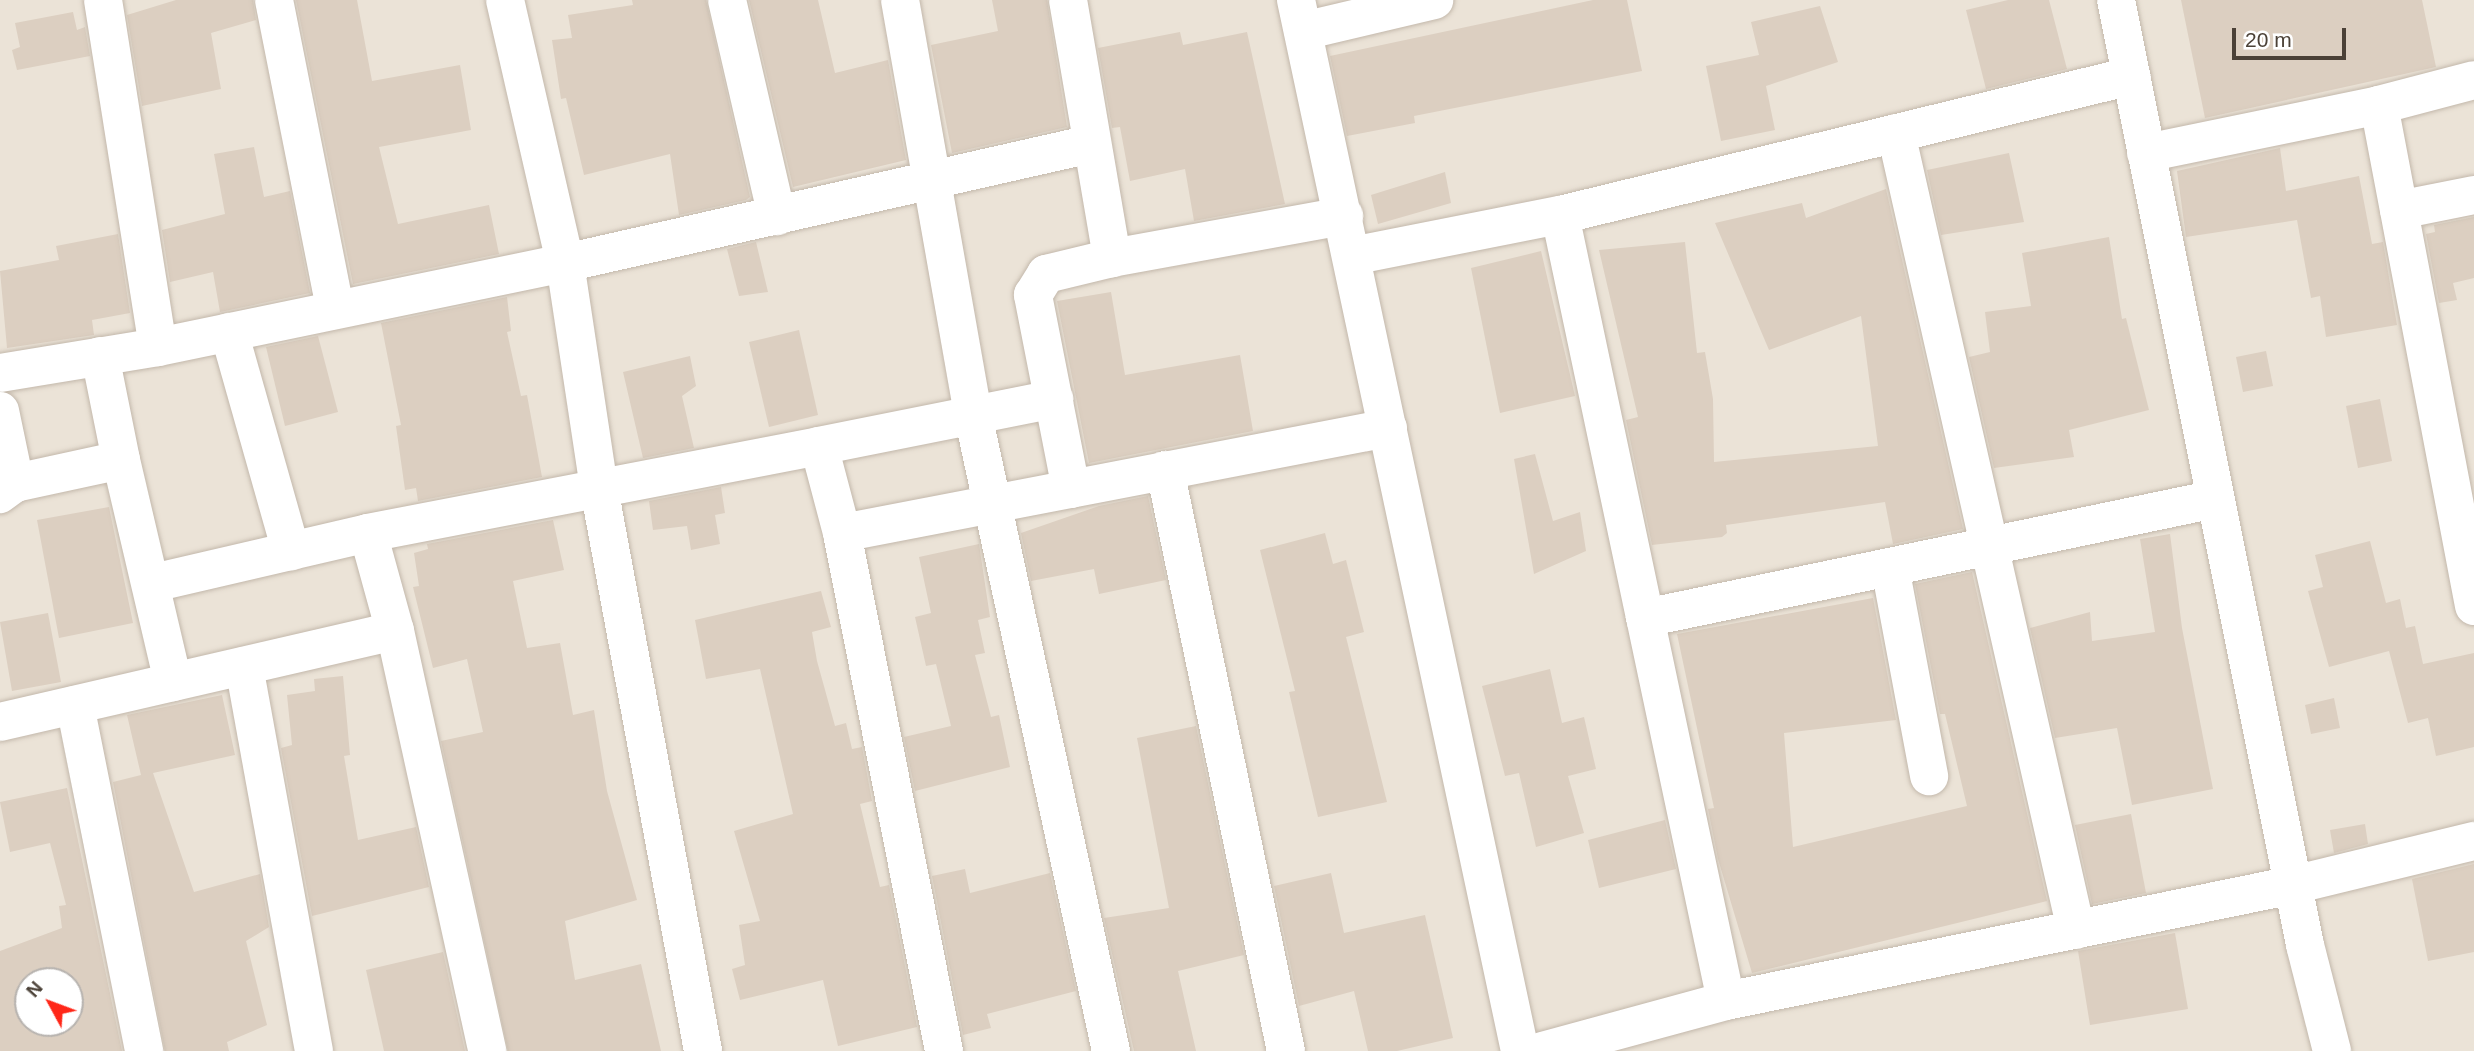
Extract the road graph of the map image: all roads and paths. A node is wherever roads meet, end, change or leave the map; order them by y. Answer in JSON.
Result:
{"nodes":[{"id":1,"x":103,"y":0,"type":"edge"},
{"id":2,"x":274,"y":0,"type":"edge"},
{"id":3,"x":505,"y":0,"type":"edge"},
{"id":4,"x":727,"y":0,"type":"edge"},
{"id":5,"x":900,"y":0,"type":"edge"},
{"id":6,"x":1068,"y":0,"type":"edge"},
{"id":7,"x":1434,"y":0,"type":"edge"},
{"id":8,"x":2116,"y":0,"type":"edge"},
{"id":9,"x":1300,"y":15,"type":"edge"},
{"id":10,"x":2131,"y":76,"type":"junction"},
{"id":11,"x":2474,"y":79,"type":"edge"},
{"id":12,"x":2379,"y":105,"type":"junction"},
{"id":13,"x":1896,"y":133,"type":"junction"},
{"id":14,"x":1091,"y":144,"type":"junction"},
{"id":15,"x":2146,"y":153,"type":"junction"},
{"id":16,"x":931,"y":182,"type":"junction"},
{"id":17,"x":2474,"y":195,"type":"edge"},
{"id":18,"x":2399,"y":210,"type":"junction"},
{"id":19,"x":1560,"y":215,"type":"junction"},
{"id":20,"x":777,"y":216,"type":"junction"},
{"id":21,"x":1344,"y":216,"type":"junction"},
{"id":22,"x":1352,"y":256,"type":"junction"},
{"id":23,"x":1112,"y":258,"type":"junction"},
{"id":24,"x":565,"y":262,"type":"junction"},
{"id":25,"x":335,"y":307,"type":"junction"},
{"id":26,"x":229,"y":332,"type":"junction"},
{"id":27,"x":158,"y":347,"type":"junction"},
{"id":28,"x":100,"y":356,"type":"junction"},
{"id":29,"x":0,"y":373,"type":"edge"},
{"id":30,"x":1054,"y":399,"type":"junction"},
{"id":31,"x":0,"y":411,"type":"edge"},
{"id":32,"x":973,"y":415,"type":"junction"},
{"id":33,"x":1388,"y":428,"type":"junction"},
{"id":34,"x":819,"y":446,"type":"junction"},
{"id":35,"x":121,"y":460,"type":"junction"},
{"id":36,"x":1166,"y":470,"type":"junction"},
{"id":37,"x":8,"y":488,"type":"edge"},
{"id":38,"x":599,"y":488,"type":"junction"},
{"id":39,"x":1071,"y":489,"type":"junction"},
{"id":40,"x":2215,"y":499,"type":"junction"},
{"id":41,"x":994,"y":504,"type":"junction"},
{"id":42,"x":368,"y":533,"type":"junction"},
{"id":43,"x":842,"y":533,"type":"junction"},
{"id":44,"x":1987,"y":547,"type":"junction"},
{"id":45,"x":291,"y":551,"type":"junction"},
{"id":46,"x":1890,"y":567,"type":"junction"},
{"id":47,"x":153,"y":583,"type":"junction"},
{"id":48,"x":2474,"y":606,"type":"edge"},
{"id":49,"x":1645,"y":618,"type":"junction"},
{"id":50,"x":395,"y":631,"type":"junction"},
{"id":51,"x":244,"y":666,"type":"junction"},
{"id":52,"x":173,"y":682,"type":"junction"},
{"id":53,"x":75,"y":705,"type":"junction"},
{"id":54,"x":0,"y":722,"type":"edge"},
{"id":55,"x":1929,"y":776,"type":"dead end"},
{"id":56,"x":2474,"y":841,"type":"edge"},
{"id":57,"x":2293,"y":885,"type":"junction"},
{"id":58,"x":2076,"y":930,"type":"junction"},
{"id":59,"x":1726,"y":1001,"type":"junction"},
{"id":60,"x":144,"y":1051,"type":"edge"},
{"id":61,"x":314,"y":1051,"type":"edge"},
{"id":62,"x":488,"y":1051,"type":"edge"},
{"id":63,"x":703,"y":1051,"type":"edge"},
{"id":64,"x":944,"y":1051,"type":"edge"},
{"id":65,"x":1111,"y":1051,"type":"edge"},
{"id":66,"x":1286,"y":1051,"type":"edge"},
{"id":67,"x":1520,"y":1051,"type":"edge"},
{"id":68,"x":1542,"y":1051,"type":"edge"},
{"id":69,"x":2332,"y":1051,"type":"edge"}],
"edges":[{"from":1,"to":27,"type":"street"},
{"from":2,"to":25,"type":"street"},
{"from":3,"to":24,"type":"street"},
{"from":4,"to":20,"type":"street"},
{"from":5,"to":16,"type":"street"},
{"from":6,"to":14,"type":"street"},
{"from":7,"to":9,"type":"street"},
{"from":8,"to":10,"type":"street"},
{"from":9,"to":21,"type":"street"},
{"from":10,"to":13,"type":"street"},
{"from":10,"to":15,"type":"street"},
{"from":11,"to":12,"type":"street"},
{"from":12,"to":15,"type":"street"},
{"from":12,"to":18,"type":"street"},
{"from":13,"to":19,"type":"street"},
{"from":13,"to":44,"type":"street"},
{"from":14,"to":16,"type":"street"},
{"from":14,"to":23,"type":"street"},
{"from":15,"to":40,"type":"street"},
{"from":16,"to":20,"type":"street"},
{"from":16,"to":32,"type":"street"},
{"from":17,"to":18,"type":"street"},
{"from":18,"to":48,"type":"street"},
{"from":19,"to":22,"type":"street"},
{"from":19,"to":49,"type":"street"},
{"from":20,"to":24,"type":"street"},
{"from":21,"to":22,"type":"street"},
{"from":21,"to":23,"type":"street"},
{"from":22,"to":33,"type":"street"},
{"from":23,"to":30,"type":"street"},
{"from":24,"to":25,"type":"street"},
{"from":24,"to":38,"type":"street"},
{"from":25,"to":26,"type":"street"},
{"from":26,"to":27,"type":"street"},
{"from":26,"to":45,"type":"street"},
{"from":27,"to":28,"type":"street"},
{"from":28,"to":29,"type":"street"},
{"from":28,"to":35,"type":"street"},
{"from":30,"to":32,"type":"street"},
{"from":30,"to":39,"type":"street"},
{"from":31,"to":37,"type":"street"},
{"from":32,"to":34,"type":"street"},
{"from":32,"to":41,"type":"street"},
{"from":33,"to":36,"type":"street"},
{"from":33,"to":67,"type":"street"},
{"from":34,"to":38,"type":"street"},
{"from":34,"to":43,"type":"street"},
{"from":35,"to":37,"type":"street"},
{"from":35,"to":47,"type":"street"},
{"from":36,"to":39,"type":"street"},
{"from":36,"to":66,"type":"street"},
{"from":38,"to":42,"type":"street"},
{"from":38,"to":63,"type":"street"},
{"from":39,"to":41,"type":"street"},
{"from":40,"to":44,"type":"street"},
{"from":40,"to":57,"type":"street"},
{"from":41,"to":43,"type":"street"},
{"from":41,"to":65,"type":"street"},
{"from":42,"to":45,"type":"street"},
{"from":42,"to":50,"type":"street"},
{"from":43,"to":64,"type":"street"},
{"from":44,"to":46,"type":"street"},
{"from":44,"to":58,"type":"street"},
{"from":45,"to":47,"type":"street"},
{"from":46,"to":49,"type":"street"},
{"from":46,"to":55,"type":"street"},
{"from":47,"to":52,"type":"street"},
{"from":49,"to":59,"type":"street"},
{"from":50,"to":51,"type":"street"},
{"from":50,"to":62,"type":"street"},
{"from":51,"to":52,"type":"street"},
{"from":51,"to":61,"type":"street"},
{"from":52,"to":53,"type":"street"},
{"from":53,"to":54,"type":"street"},
{"from":53,"to":60,"type":"street"},
{"from":56,"to":57,"type":"street"},
{"from":57,"to":58,"type":"street"},
{"from":57,"to":69,"type":"street"},
{"from":58,"to":59,"type":"street"},
{"from":59,"to":68,"type":"street"}]}
